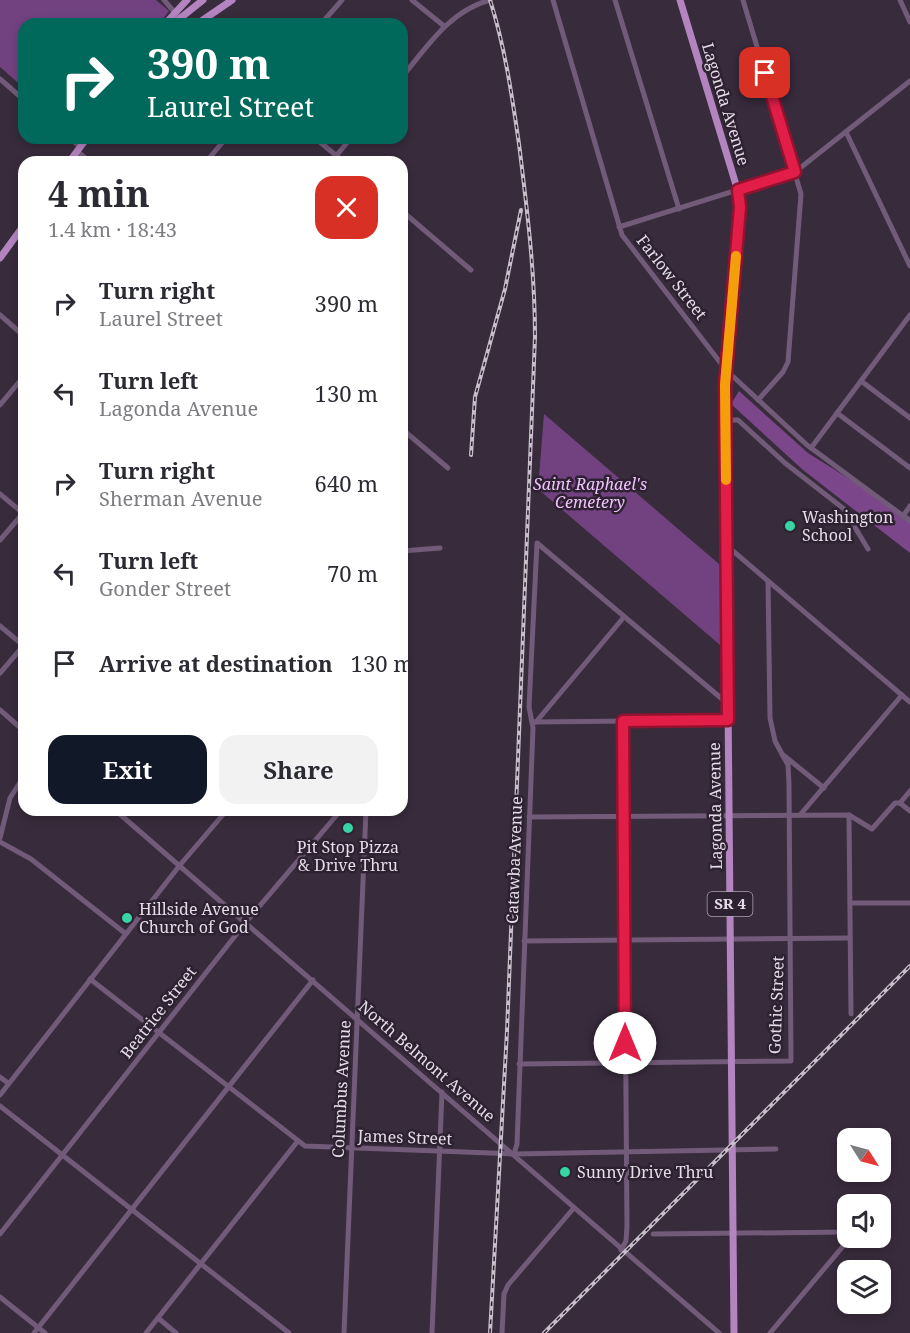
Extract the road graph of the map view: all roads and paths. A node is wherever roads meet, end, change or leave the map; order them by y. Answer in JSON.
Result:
{"nodes":[{"id":1,"x":164,"y":0,"type":"edge"},
{"id":2,"x":187,"y":0,"type":"edge"},
{"id":3,"x":204,"y":0,"type":"edge"},
{"id":4,"x":231,"y":0,"type":"edge"},
{"id":5,"x":342,"y":0,"type":"edge"},
{"id":6,"x":412,"y":0,"type":"edge"},
{"id":7,"x":490,"y":0,"type":"edge"},
{"id":8,"x":553,"y":0,"type":"edge"},
{"id":9,"x":615,"y":0,"type":"edge"},
{"id":10,"x":680,"y":0,"type":"edge"},
{"id":11,"x":743,"y":0,"type":"edge"},
{"id":12,"x":900,"y":0,"type":"edge"},
{"id":13,"x":177,"y":14,"type":"junction"},
{"id":14,"x":172,"y":18,"type":"edge"},
{"id":15,"x":175,"y":18,"type":"edge"},
{"id":16,"x":180,"y":18,"type":"edge"},
{"id":17,"x":206,"y":18,"type":"edge"},
{"id":18,"x":326,"y":18,"type":"edge"},
{"id":19,"x":910,"y":22,"type":"edge"},
{"id":20,"x":444,"y":26,"type":"junction"},
{"id":21,"x":408,"y":70,"type":"edge"},
{"id":22,"x":0,"y":79,"type":"edge"},
{"id":23,"x":910,"y":81,"type":"edge"},
{"id":24,"x":18,"y":95,"type":"edge"},
{"id":25,"x":846,"y":132,"type":"junction"},
{"id":26,"x":75,"y":144,"type":"edge"},
{"id":27,"x":83,"y":144,"type":"edge"},
{"id":28,"x":221,"y":144,"type":"edge"},
{"id":29,"x":322,"y":144,"type":"edge"},
{"id":30,"x":346,"y":144,"type":"edge"},
{"id":31,"x":79,"y":149,"type":"junction"},
{"id":32,"x":74,"y":156,"type":"edge"},
{"id":33,"x":85,"y":156,"type":"edge"},
{"id":34,"x":211,"y":156,"type":"edge"},
{"id":35,"x":336,"y":156,"type":"joint"},
{"id":36,"x":795,"y":172,"type":"junction"},
{"id":37,"x":738,"y":190,"type":"junction"},
{"id":38,"x":679,"y":209,"type":"junction"},
{"id":39,"x":408,"y":217,"type":"edge"},
{"id":40,"x":620,"y":227,"type":"junction"},
{"id":41,"x":18,"y":233,"type":"edge"},
{"id":42,"x":0,"y":258,"type":"edge"},
{"id":43,"x":910,"y":266,"type":"edge"},
{"id":44,"x":471,"y":270,"type":"dead end"},
{"id":45,"x":0,"y":315,"type":"edge"},
{"id":46,"x":910,"y":315,"type":"edge"},
{"id":47,"x":18,"y":331,"type":"edge"},
{"id":48,"x":726,"y":370,"type":"junction"},
{"id":49,"x":861,"y":381,"type":"junction"},
{"id":50,"x":18,"y":383,"type":"edge"},
{"id":51,"x":758,"y":400,"type":"junction"},
{"id":52,"x":0,"y":405,"type":"edge"},
{"id":53,"x":837,"y":413,"type":"junction"},
{"id":54,"x":910,"y":418,"type":"edge"},
{"id":55,"x":726,"y":420,"type":"junction"},
{"id":56,"x":408,"y":434,"type":"edge"},
{"id":57,"x":811,"y":448,"type":"junction"},
{"id":58,"x":448,"y":468,"type":"dead end"},
{"id":59,"x":910,"y":468,"type":"edge"},
{"id":60,"x":0,"y":494,"type":"edge"},
{"id":61,"x":910,"y":506,"type":"edge"},
{"id":62,"x":18,"y":508,"type":"edge"},
{"id":63,"x":903,"y":516,"type":"junction"},
{"id":64,"x":18,"y":520,"type":"edge"},
{"id":65,"x":910,"y":521,"type":"edge"},
{"id":66,"x":0,"y":540,"type":"edge"},
{"id":67,"x":726,"y":545,"type":"junction"},
{"id":68,"x":440,"y":548,"type":"dead end"},
{"id":69,"x":868,"y":549,"type":"dead end"},
{"id":70,"x":408,"y":551,"type":"edge"},
{"id":71,"x":768,"y":580,"type":"junction"},
{"id":72,"x":624,"y":617,"type":"junction"},
{"id":73,"x":0,"y":626,"type":"edge"},
{"id":74,"x":18,"y":640,"type":"edge"},
{"id":75,"x":18,"y":652,"type":"edge"},
{"id":76,"x":0,"y":674,"type":"edge"},
{"id":77,"x":902,"y":695,"type":"junction"},
{"id":78,"x":910,"y":702,"type":"edge"},
{"id":79,"x":728,"y":704,"type":"junction"},
{"id":80,"x":0,"y":710,"type":"edge"},
{"id":81,"x":728,"y":720,"type":"junction"},
{"id":82,"x":623,"y":721,"type":"junction"},
{"id":83,"x":534,"y":722,"type":"junction"},
{"id":84,"x":18,"y":726,"type":"edge"},
{"id":85,"x":782,"y":754,"type":"junction"},
{"id":86,"x":18,"y":785,"type":"edge"},
{"id":87,"x":824,"y":788,"type":"junction"},
{"id":88,"x":910,"y":791,"type":"edge"},
{"id":89,"x":900,"y":803,"type":"junction"},
{"id":90,"x":910,"y":811,"type":"edge"},
{"id":91,"x":789,"y":815,"type":"junction"},
{"id":92,"x":800,"y":815,"type":"junction"},
{"id":93,"x":849,"y":815,"type":"junction"},
{"id":94,"x":122,"y":816,"type":"edge"},
{"id":95,"x":222,"y":816,"type":"edge"},
{"id":96,"x":336,"y":816,"type":"edge"},
{"id":97,"x":366,"y":816,"type":"edge"},
{"id":98,"x":624,"y":816,"type":"junction"},
{"id":99,"x":729,"y":816,"type":"junction"},
{"id":100,"x":530,"y":817,"type":"junction"},
{"id":101,"x":0,"y":840,"type":"edge"},
{"id":102,"x":180,"y":865,"type":"junction"},
{"id":103,"x":850,"y":903,"type":"junction"},
{"id":104,"x":910,"y":903,"type":"edge"},
{"id":105,"x":246,"y":922,"type":"junction"},
{"id":106,"x":126,"y":934,"type":"junction"},
{"id":107,"x":791,"y":938,"type":"junction"},
{"id":108,"x":850,"y":938,"type":"junction"},
{"id":109,"x":730,"y":939,"type":"junction"},
{"id":110,"x":625,"y":940,"type":"junction"},
{"id":111,"x":524,"y":941,"type":"junction"},
{"id":112,"x":90,"y":979,"type":"junction"},
{"id":113,"x":313,"y":980,"type":"junction"},
{"id":114,"x":851,"y":1014,"type":"dead end"},
{"id":115,"x":358,"y":1019,"type":"junction"},
{"id":116,"x":159,"y":1032,"type":"junction"},
{"id":117,"x":731,"y":1062,"type":"junction"},
{"id":118,"x":626,"y":1063,"type":"junction"},
{"id":119,"x":519,"y":1064,"type":"junction"},
{"id":120,"x":0,"y":1077,"type":"edge"},
{"id":121,"x":9,"y":1083,"type":"junction"},
{"id":122,"x":228,"y":1087,"type":"junction"},
{"id":123,"x":442,"y":1092,"type":"junction"},
{"id":124,"x":0,"y":1095,"type":"edge"},
{"id":125,"x":0,"y":1106,"type":"edge"},
{"id":126,"x":297,"y":1142,"type":"junction"},
{"id":127,"x":352,"y":1149,"type":"junction"},
{"id":128,"x":776,"y":1149,"type":"dead end"},
{"id":129,"x":732,"y":1151,"type":"junction"},
{"id":130,"x":440,"y":1152,"type":"junction"},
{"id":131,"x":626,"y":1152,"type":"junction"},
{"id":132,"x":514,"y":1154,"type":"junction"},
{"id":133,"x":63,"y":1155,"type":"junction"},
{"id":134,"x":132,"y":1209,"type":"junction"},
{"id":135,"x":573,"y":1209,"type":"junction"},
{"id":136,"x":837,"y":1232,"type":"edge"},
{"id":137,"x":0,"y":1234,"type":"edge"},
{"id":138,"x":653,"y":1234,"type":"dead end"},
{"id":139,"x":733,"y":1234,"type":"junction"},
{"id":140,"x":842,"y":1248,"type":"edge"},
{"id":141,"x":621,"y":1251,"type":"junction"},
{"id":142,"x":201,"y":1264,"type":"junction"},
{"id":143,"x":0,"y":1297,"type":"edge"},
{"id":144,"x":158,"y":1318,"type":"junction"},
{"id":145,"x":36,"y":1330,"type":"edge"},
{"id":146,"x":45,"y":1333,"type":"edge"},
{"id":147,"x":146,"y":1333,"type":"edge"},
{"id":148,"x":176,"y":1333,"type":"edge"},
{"id":149,"x":289,"y":1333,"type":"edge"},
{"id":150,"x":344,"y":1333,"type":"edge"},
{"id":151,"x":432,"y":1333,"type":"edge"},
{"id":152,"x":502,"y":1333,"type":"edge"},
{"id":153,"x":719,"y":1333,"type":"edge"},
{"id":154,"x":734,"y":1333,"type":"edge"},
{"id":155,"x":771,"y":1333,"type":"edge"}],
"edges":[{"from":1,"to":13,"type":"street"},
{"from":2,"to":13,"type":"main road"},
{"from":3,"to":13,"type":"main road"},
{"from":4,"to":17,"type":"main road"},
{"from":5,"to":18,"type":"street"},
{"from":6,"to":20,"type":"street"},
{"from":7,"to":20,"type":"street"},
{"from":8,"to":40,"type":"street","name":"Farlow Street"},
{"from":9,"to":38,"type":"street"},
{"from":10,"to":37,"type":"main road","name":"Lagonda Avenue","number":"SR 4"},
{"from":11,"to":36,"type":"street"},
{"from":12,"to":19,"type":"street"},
{"from":13,"to":14,"type":"main road"},
{"from":13,"to":15,"type":"main road"},
{"from":13,"to":16,"type":"street"},
{"from":20,"to":21,"type":"street"},
{"from":22,"to":24,"type":"street"},
{"from":23,"to":25,"type":"street"},
{"from":25,"to":36,"type":"street"},
{"from":25,"to":43,"type":"street"},
{"from":26,"to":31,"type":"street"},
{"from":27,"to":31,"type":"main road"},
{"from":28,"to":34,"type":"street"},
{"from":29,"to":35,"type":"street"},
{"from":30,"to":35,"type":"street"},
{"from":31,"to":32,"type":"main road"},
{"from":31,"to":33,"type":"street"},
{"from":36,"to":37,"type":"street"},
{"from":36,"to":51,"type":"street"},
{"from":37,"to":38,"type":"street"},
{"from":37,"to":48,"type":"main road","name":"Lagonda Avenue","number":"SR 4"},
{"from":38,"to":40,"type":"street"},
{"from":39,"to":44,"type":"street"},
{"from":40,"to":48,"type":"street","name":"Farlow Street"},
{"from":41,"to":42,"type":"main road"},
{"from":45,"to":47,"type":"street"},
{"from":46,"to":49,"type":"street"},
{"from":48,"to":51,"type":"street","name":"Farlow Street"},
{"from":48,"to":55,"type":"main road","name":"Lagonda Avenue","number":"SR 4"},
{"from":49,"to":53,"type":"street"},
{"from":49,"to":54,"type":"street"},
{"from":50,"to":52,"type":"street"},
{"from":51,"to":57,"type":"street","name":"Farlow Street"},
{"from":53,"to":57,"type":"street"},
{"from":53,"to":59,"type":"street"},
{"from":55,"to":67,"type":"main road","name":"Lagonda Avenue","number":"SR 4"},
{"from":55,"to":69,"type":"street"},
{"from":56,"to":58,"type":"street"},
{"from":57,"to":63,"type":"street","name":"Farlow Street"},
{"from":60,"to":62,"type":"street"},
{"from":61,"to":63,"type":"street"},
{"from":63,"to":65,"type":"street","name":"Farlow Street"},
{"from":64,"to":66,"type":"street"},
{"from":67,"to":71,"type":"street"},
{"from":67,"to":79,"type":"main road","name":"Lagonda Avenue","number":"SR 4"},
{"from":68,"to":70,"type":"street"},
{"from":71,"to":77,"type":"street"},
{"from":71,"to":85,"type":"street","name":"Gothic Street"},
{"from":72,"to":79,"type":"street"},
{"from":72,"to":83,"type":"street"},
{"from":72,"to":83,"type":"street","name":"Catawba Avenue"},
{"from":73,"to":74,"type":"street"},
{"from":75,"to":76,"type":"street"},
{"from":77,"to":78,"type":"street"},
{"from":77,"to":87,"type":"street"},
{"from":79,"to":81,"type":"main road","name":"Lagonda Avenue","number":"SR 4"},
{"from":80,"to":84,"type":"street"},
{"from":81,"to":82,"type":"street"},
{"from":81,"to":99,"type":"main road","name":"Lagonda Avenue","number":"SR 4"},
{"from":82,"to":83,"type":"street"},
{"from":82,"to":98,"type":"street"},
{"from":83,"to":100,"type":"street","name":"Catawba Avenue"},
{"from":85,"to":87,"type":"street"},
{"from":85,"to":91,"type":"street","name":"Gothic Street"},
{"from":86,"to":101,"type":"street"},
{"from":87,"to":92,"type":"street"},
{"from":88,"to":89,"type":"street"},
{"from":89,"to":90,"type":"street"},
{"from":89,"to":93,"type":"street"},
{"from":91,"to":92,"type":"street"},
{"from":91,"to":99,"type":"street"},
{"from":91,"to":107,"type":"street","name":"Gothic Street"},
{"from":92,"to":93,"type":"street"},
{"from":93,"to":103,"type":"street"},
{"from":94,"to":102,"type":"street","name":"North Belmont Avenue"},
{"from":95,"to":102,"type":"street"},
{"from":96,"to":105,"type":"street","name":"Beatrice Street"},
{"from":97,"to":115,"type":"street","name":"Columbus Avenue"},
{"from":98,"to":99,"type":"street"},
{"from":98,"to":100,"type":"street"},
{"from":98,"to":110,"type":"street"},
{"from":99,"to":109,"type":"main road","name":"Lagonda Avenue","number":"SR 4"},
{"from":100,"to":111,"type":"street","name":"Catawba Avenue"},
{"from":101,"to":106,"type":"street"},
{"from":102,"to":105,"type":"street","name":"North Belmont Avenue"},
{"from":102,"to":106,"type":"street"},
{"from":103,"to":104,"type":"street"},
{"from":103,"to":108,"type":"street"},
{"from":105,"to":113,"type":"street","name":"North Belmont Avenue"},
{"from":105,"to":116,"type":"street","name":"Beatrice Street"},
{"from":106,"to":112,"type":"street"},
{"from":107,"to":108,"type":"street"},
{"from":107,"to":109,"type":"street"},
{"from":107,"to":117,"type":"street","name":"Gothic Street"},
{"from":108,"to":114,"type":"street"},
{"from":109,"to":110,"type":"street"},
{"from":109,"to":117,"type":"main road","name":"Lagonda Avenue","number":"SR 4"},
{"from":110,"to":111,"type":"street"},
{"from":110,"to":118,"type":"street"},
{"from":111,"to":119,"type":"street","name":"Catawba Avenue"},
{"from":112,"to":116,"type":"street","name":"James Street"},
{"from":112,"to":121,"type":"street"},
{"from":113,"to":115,"type":"street","name":"North Belmont Avenue"},
{"from":113,"to":122,"type":"street"},
{"from":115,"to":123,"type":"street","name":"North Belmont Avenue"},
{"from":115,"to":127,"type":"street","name":"Columbus Avenue"},
{"from":116,"to":122,"type":"street","name":"James Street"},
{"from":116,"to":133,"type":"street","name":"Beatrice Street"},
{"from":117,"to":118,"type":"street","name":"Gothic Street"},
{"from":117,"to":129,"type":"main road","name":"Lagonda Avenue","number":"SR 4"},
{"from":118,"to":119,"type":"street","name":"Gothic Street"},
{"from":118,"to":131,"type":"street"},
{"from":119,"to":132,"type":"street","name":"Catawba Avenue"},
{"from":120,"to":121,"type":"street"},
{"from":121,"to":124,"type":"street"},
{"from":122,"to":126,"type":"street","name":"James Street"},
{"from":122,"to":134,"type":"street"},
{"from":123,"to":130,"type":"street"},
{"from":123,"to":132,"type":"street","name":"North Belmont Avenue"},
{"from":125,"to":133,"type":"street"},
{"from":126,"to":127,"type":"street","name":"James Street"},
{"from":126,"to":142,"type":"street"},
{"from":127,"to":130,"type":"street","name":"James Street"},
{"from":127,"to":150,"type":"street","name":"Columbus Avenue"},
{"from":128,"to":129,"type":"street","name":"James Street"},
{"from":129,"to":131,"type":"street","name":"James Street"},
{"from":129,"to":139,"type":"main road","name":"Lagonda Avenue","number":"SR 4"},
{"from":130,"to":132,"type":"street","name":"James Street"},
{"from":130,"to":151,"type":"street"},
{"from":131,"to":132,"type":"street","name":"James Street"},
{"from":131,"to":141,"type":"street"},
{"from":132,"to":135,"type":"street","name":"North Belmont Avenue"},
{"from":133,"to":134,"type":"street"},
{"from":133,"to":137,"type":"street","name":"Beatrice Street"},
{"from":134,"to":142,"type":"street"},
{"from":134,"to":145,"type":"street"},
{"from":135,"to":141,"type":"street","name":"North Belmont Avenue"},
{"from":135,"to":152,"type":"street"},
{"from":136,"to":139,"type":"street"},
{"from":138,"to":139,"type":"street"},
{"from":139,"to":154,"type":"main road","name":"Lagonda Avenue","number":"SR 4"},
{"from":140,"to":155,"type":"street"},
{"from":141,"to":153,"type":"street","name":"North Belmont Avenue"},
{"from":142,"to":144,"type":"street"},
{"from":142,"to":149,"type":"street"},
{"from":143,"to":145,"type":"street"},
{"from":144,"to":147,"type":"street"},
{"from":144,"to":148,"type":"street"},
{"from":145,"to":146,"type":"street"}]}
